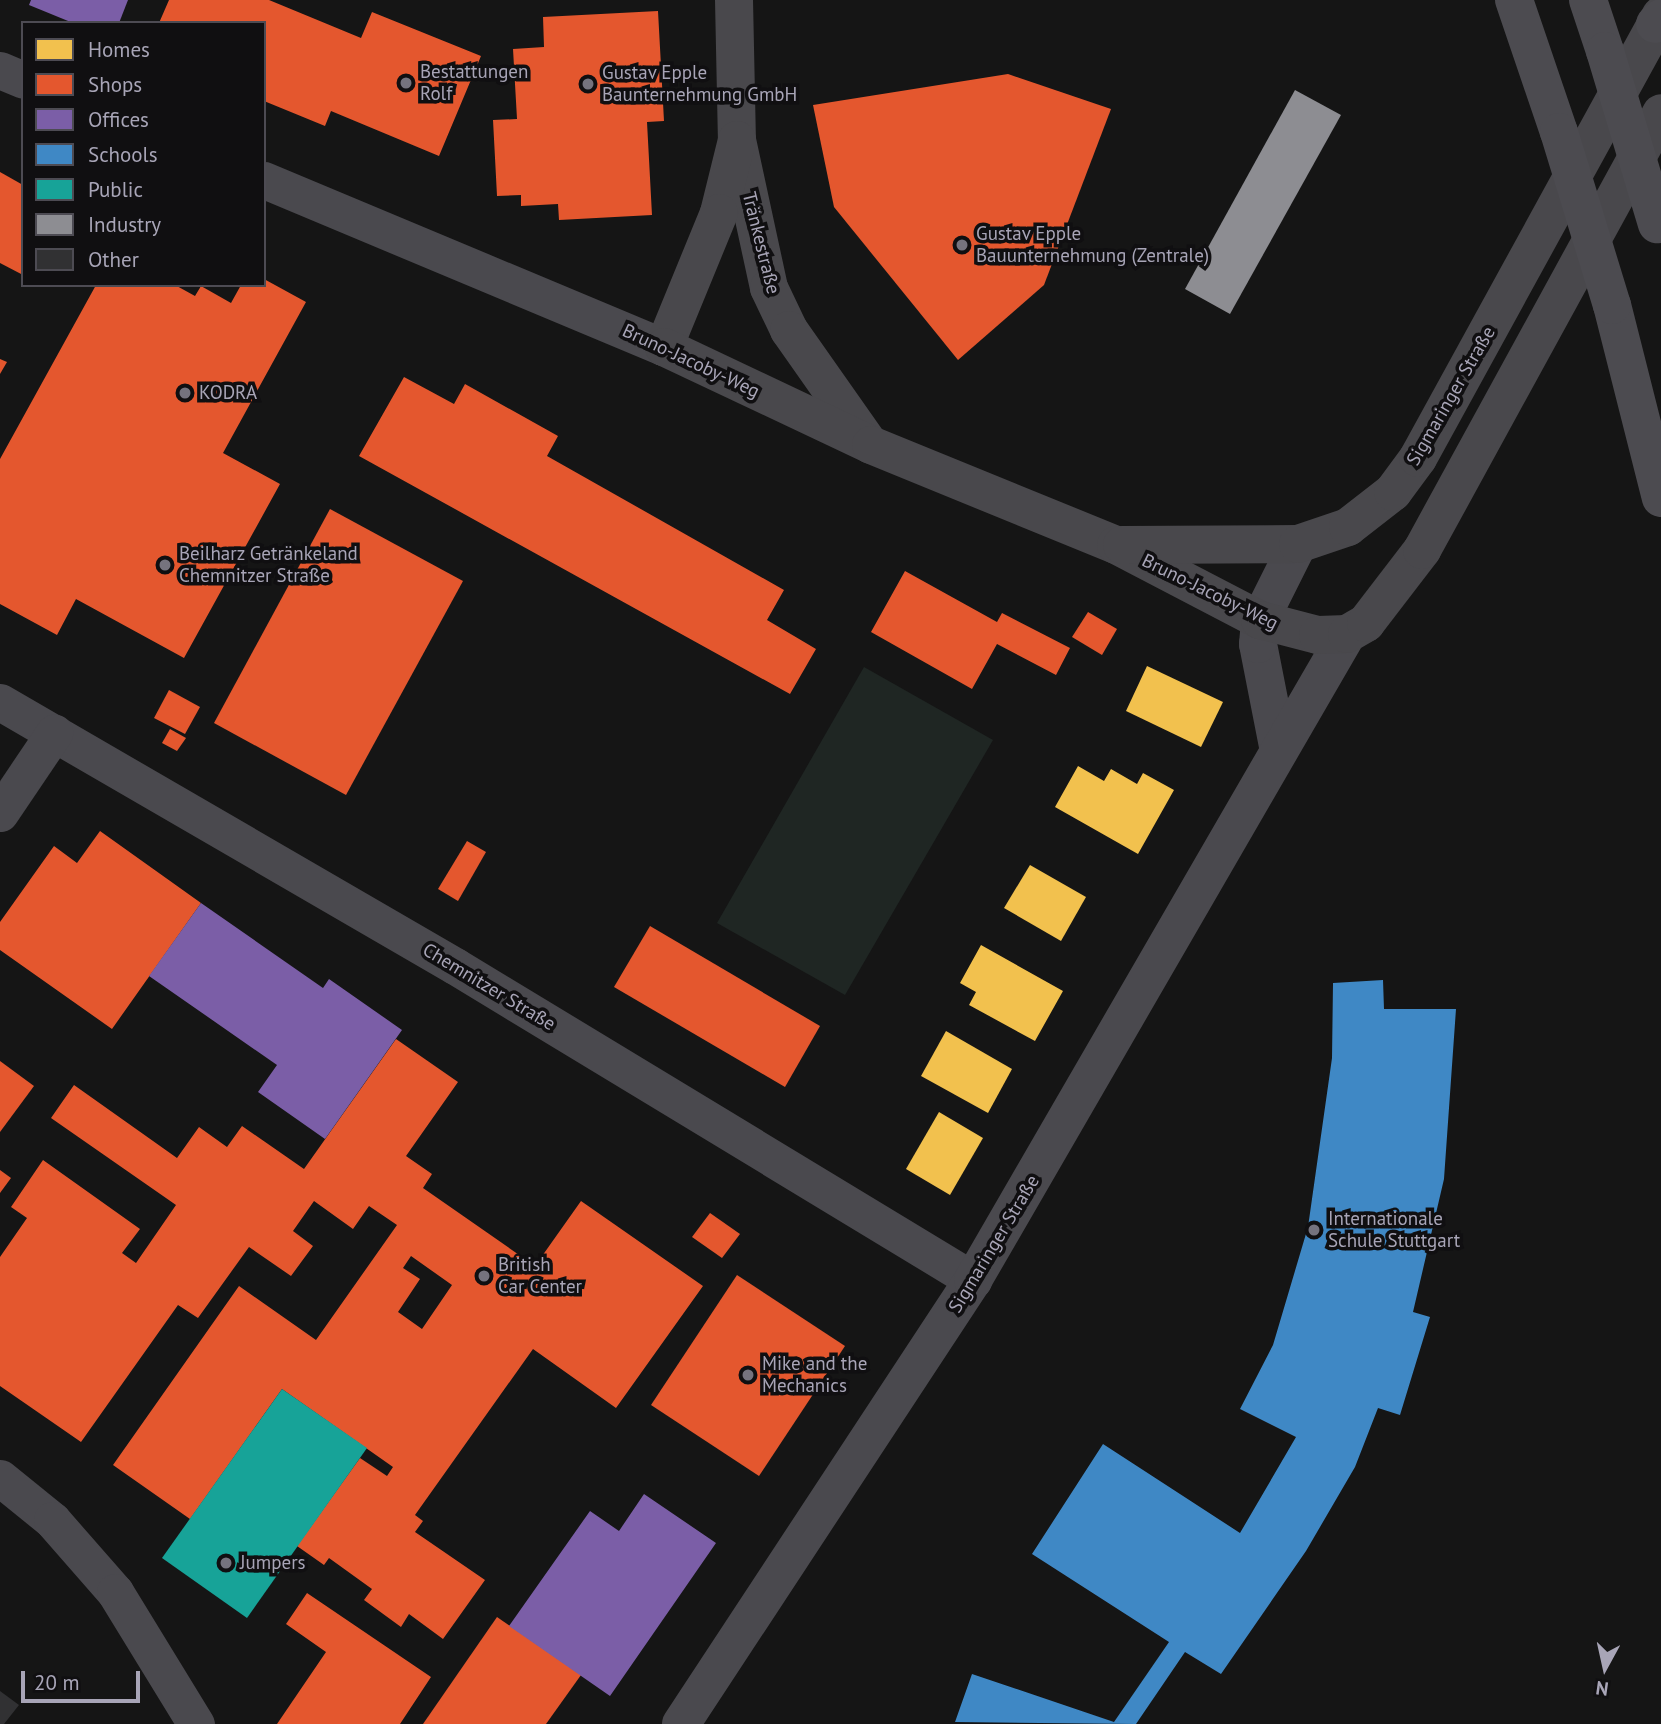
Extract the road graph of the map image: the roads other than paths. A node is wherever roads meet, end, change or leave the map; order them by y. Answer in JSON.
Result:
{"nodes":[{"id":1,"x":734,"y":0,"type":"edge"},
{"id":2,"x":1514,"y":0,"type":"edge"},
{"id":3,"x":1588,"y":0,"type":"edge"},
{"id":4,"x":1659,"y":19,"type":"edge"},
{"id":5,"x":0,"y":70,"type":"edge"},
{"id":6,"x":21,"y":78,"type":"edge"},
{"id":7,"x":1661,"y":113,"type":"edge"},
{"id":8,"x":737,"y":140,"type":"junction"},
{"id":9,"x":266,"y":181,"type":"edge"},
{"id":10,"x":1659,"y":231,"type":"edge"},
{"id":11,"x":664,"y":347,"type":"junction"},
{"id":12,"x":871,"y":445,"type":"junction"},
{"id":13,"x":1661,"y":498,"type":"edge"},
{"id":14,"x":1298,"y":544,"type":"junction"},
{"id":15,"x":1116,"y":545,"type":"junction"},
{"id":16,"x":1260,"y":620,"type":"junction"},
{"id":17,"x":1347,"y":634,"type":"junction"},
{"id":18,"x":0,"y":702,"type":"edge"},
{"id":19,"x":54,"y":733,"type":"junction"},
{"id":20,"x":1278,"y":746,"type":"junction"},
{"id":21,"x":0,"y":813,"type":"edge"},
{"id":22,"x":973,"y":1280,"type":"junction"},
{"id":23,"x":0,"y":1478,"type":"edge"},
{"id":24,"x":196,"y":1724,"type":"edge"},
{"id":25,"x":681,"y":1724,"type":"edge"}],
"edges":[{"from":1,"to":8,"type":"main road","name":"Tränkestraße"},
{"from":2,"to":13,"type":"highway","bridge":true},
{"from":3,"to":10,"type":"highway","bridge":true},
{"from":4,"to":14,"type":"main road","name":"Sigmaringer Straße"},
{"from":5,"to":6,"type":"street"},
{"from":7,"to":17,"type":"main road","name":"Sigmaringer Straße"},
{"from":8,"to":11,"type":"main road","name":"Tränkestraße"},
{"from":8,"to":12,"type":"main road","name":"Tränkestraße"},
{"from":9,"to":11,"type":"street","name":"Bruno-Jacoby-Weg"},
{"from":11,"to":12,"type":"main road","name":"Bruno-Jacoby-Weg"},
{"from":12,"to":15,"type":"main road","name":"Bruno-Jacoby-Weg"},
{"from":14,"to":15,"type":"main road","name":"Bruno-Jacoby-Weg"},
{"from":14,"to":16,"type":"street"},
{"from":15,"to":16,"type":"main road","name":"Bruno-Jacoby-Weg"},
{"from":16,"to":17,"type":"main road","name":"Bruno-Jacoby-Weg"},
{"from":16,"to":20,"type":"street"},
{"from":17,"to":20,"type":"street","name":"Sigmaringer Straße"},
{"from":18,"to":19,"type":"street","name":"Chemnitzer Straße"},
{"from":19,"to":21,"type":"street"},
{"from":19,"to":22,"type":"street","name":"Chemnitzer Straße"},
{"from":20,"to":22,"type":"street","name":"Sigmaringer Straße"},
{"from":22,"to":25,"type":"street","name":"Sigmaringer Straße"},
{"from":23,"to":24,"type":"street"}]}
